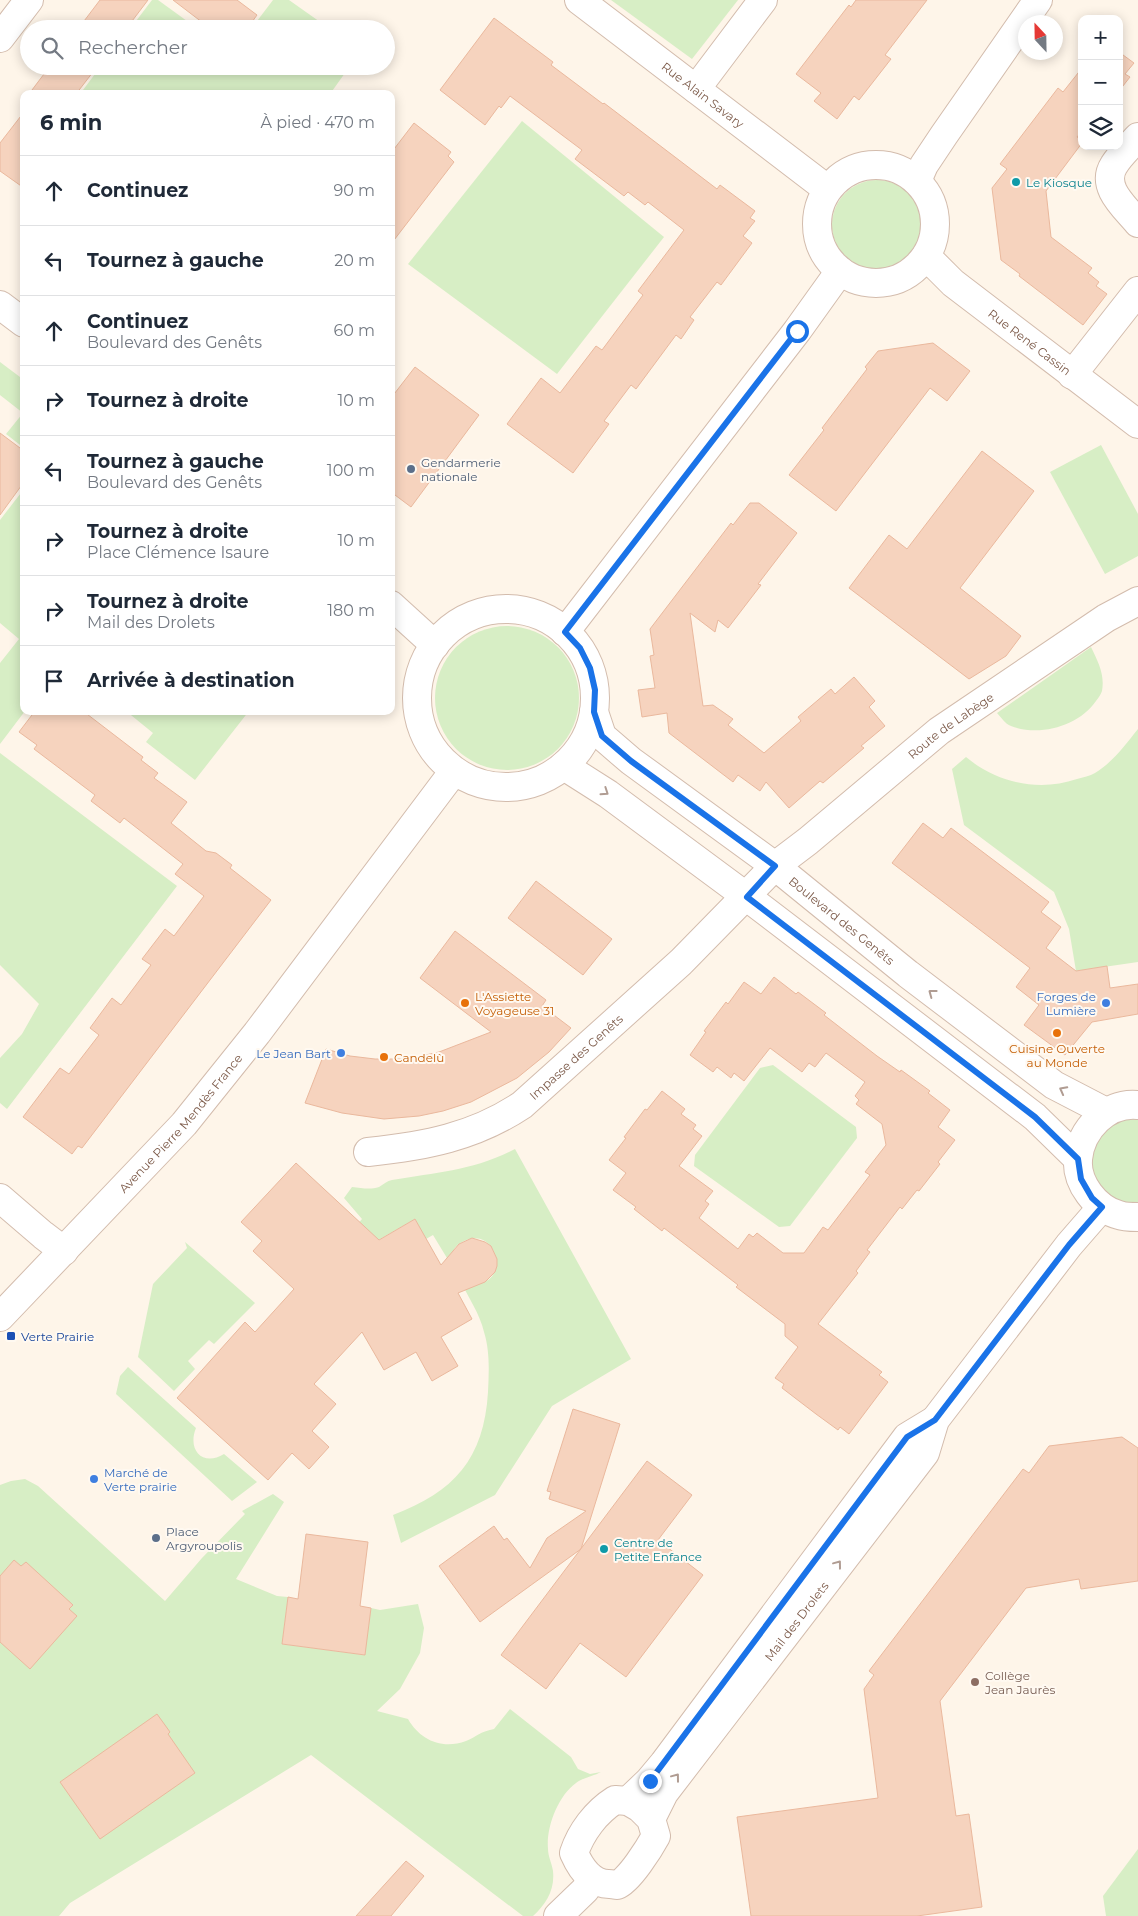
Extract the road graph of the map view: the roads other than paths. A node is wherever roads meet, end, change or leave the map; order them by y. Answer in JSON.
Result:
{"nodes":[{"id":1,"x":30,"y":0,"type":"edge"},
{"id":2,"x":579,"y":0,"type":"edge"},
{"id":3,"x":763,"y":0,"type":"edge"},
{"id":4,"x":1038,"y":0,"type":"edge"},
{"id":5,"x":0,"y":38,"type":"edge"},
{"id":6,"x":696,"y":89,"type":"junction"},
{"id":7,"x":1138,"y":137,"type":"edge"},
{"id":8,"x":917,"y":181,"type":"junction"},
{"id":9,"x":828,"y":189,"type":"junction"},
{"id":10,"x":1138,"y":222,"type":"edge"},
{"id":11,"x":926,"y":256,"type":"junction"},
{"id":12,"x":840,"y":271,"type":"junction"},
{"id":13,"x":1138,"y":291,"type":"edge"},
{"id":14,"x":0,"y":305,"type":"edge"},
{"id":15,"x":20,"y":320,"type":"edge"},
{"id":16,"x":1072,"y":375,"type":"junction"},
{"id":17,"x":1138,"y":424,"type":"edge"},
{"id":18,"x":1138,"y":601,"type":"edge"},
{"id":19,"x":395,"y":609,"type":"edge"},
{"id":20,"x":565,"y":632,"type":"junction"},
{"id":21,"x":435,"y":645,"type":"junction"},
{"id":22,"x":594,"y":712,"type":"junction"},
{"id":23,"x":564,"y":766,"type":"junction"},
{"id":24,"x":454,"y":771,"type":"junction"},
{"id":25,"x":775,"y":866,"type":"junction"},
{"id":26,"x":747,"y":897,"type":"junction"},
{"id":27,"x":1138,"y":1105,"type":"edge"},
{"id":28,"x":1106,"y":1112,"type":"junction"},
{"id":29,"x":368,"y":1152,"type":"dead end"},
{"id":30,"x":1078,"y":1159,"type":"junction"},
{"id":31,"x":0,"y":1198,"type":"edge"},
{"id":32,"x":1102,"y":1207,"type":"junction"},
{"id":33,"x":1138,"y":1217,"type":"edge"},
{"id":34,"x":64,"y":1251,"type":"junction"},
{"id":35,"x":0,"y":1317,"type":"edge"},
{"id":36,"x":867,"y":1509,"type":"junction"},
{"id":37,"x":628,"y":1801,"type":"junction"},
{"id":38,"x":651,"y":1819,"type":"junction"},
{"id":39,"x":592,"y":1880,"type":"junction"},
{"id":40,"x":558,"y":1916,"type":"edge"}],
"edges":[{"from":1,"to":5,"type":"street"},
{"from":2,"to":6,"type":"street","name":"Rue Alain Savary"},
{"from":3,"to":6,"type":"street"},
{"from":4,"to":8,"type":"street"},
{"from":6,"to":9,"type":"street","name":"Rue Alain Savary"},
{"from":7,"to":10,"type":"street"},
{"from":8,"to":9,"type":"street"},
{"from":8,"to":11,"type":"street"},
{"from":9,"to":12,"type":"street"},
{"from":11,"to":12,"type":"street"},
{"from":11,"to":16,"type":"street","name":"Rue René Cassin"},
{"from":12,"to":20,"type":"street"},
{"from":13,"to":16,"type":"street"},
{"from":14,"to":15,"type":"street"},
{"from":16,"to":17,"type":"street","name":"Rue René Cassin"},
{"from":18,"to":25,"type":"street","name":"Route de Labège"},
{"from":19,"to":21,"type":"street"},
{"from":20,"to":21,"type":"street"},
{"from":20,"to":22,"type":"street"},
{"from":21,"to":24,"type":"street"},
{"from":22,"to":23,"type":"street"},
{"from":22,"to":25,"type":"street","name":"Boulevard des Genêts"},
{"from":23,"to":24,"type":"street"},
{"from":23,"to":26,"type":"street","one_way":true},
{"from":24,"to":34,"type":"street","name":"Avenue Pierre Mendès France"},
{"from":25,"to":26,"type":"street","name":"Route de Labège"},
{"from":28,"to":25,"type":"street","name":"Boulevard des Genêts","one_way":true},
{"from":26,"to":29,"type":"street","name":"Impasse des Genêts"},
{"from":26,"to":30,"type":"street"},
{"from":27,"to":28,"type":"street"},
{"from":28,"to":30,"type":"street"},
{"from":30,"to":32,"type":"street"},
{"from":31,"to":34,"type":"street"},
{"from":32,"to":33,"type":"street"},
{"from":32,"to":36,"type":"street","name":"Mail des Drolets"},
{"from":34,"to":35,"type":"street","name":"Avenue Pierre Mendès France"},
{"from":36,"to":37,"type":"street","name":"Mail des Drolets"},
{"from":38,"to":36,"type":"street","name":"Mail des Drolets","one_way":true},
{"from":37,"to":38,"type":"street"},
{"from":37,"to":39,"type":"street"},
{"from":38,"to":39,"type":"street"},
{"from":39,"to":40,"type":"street"}]}
